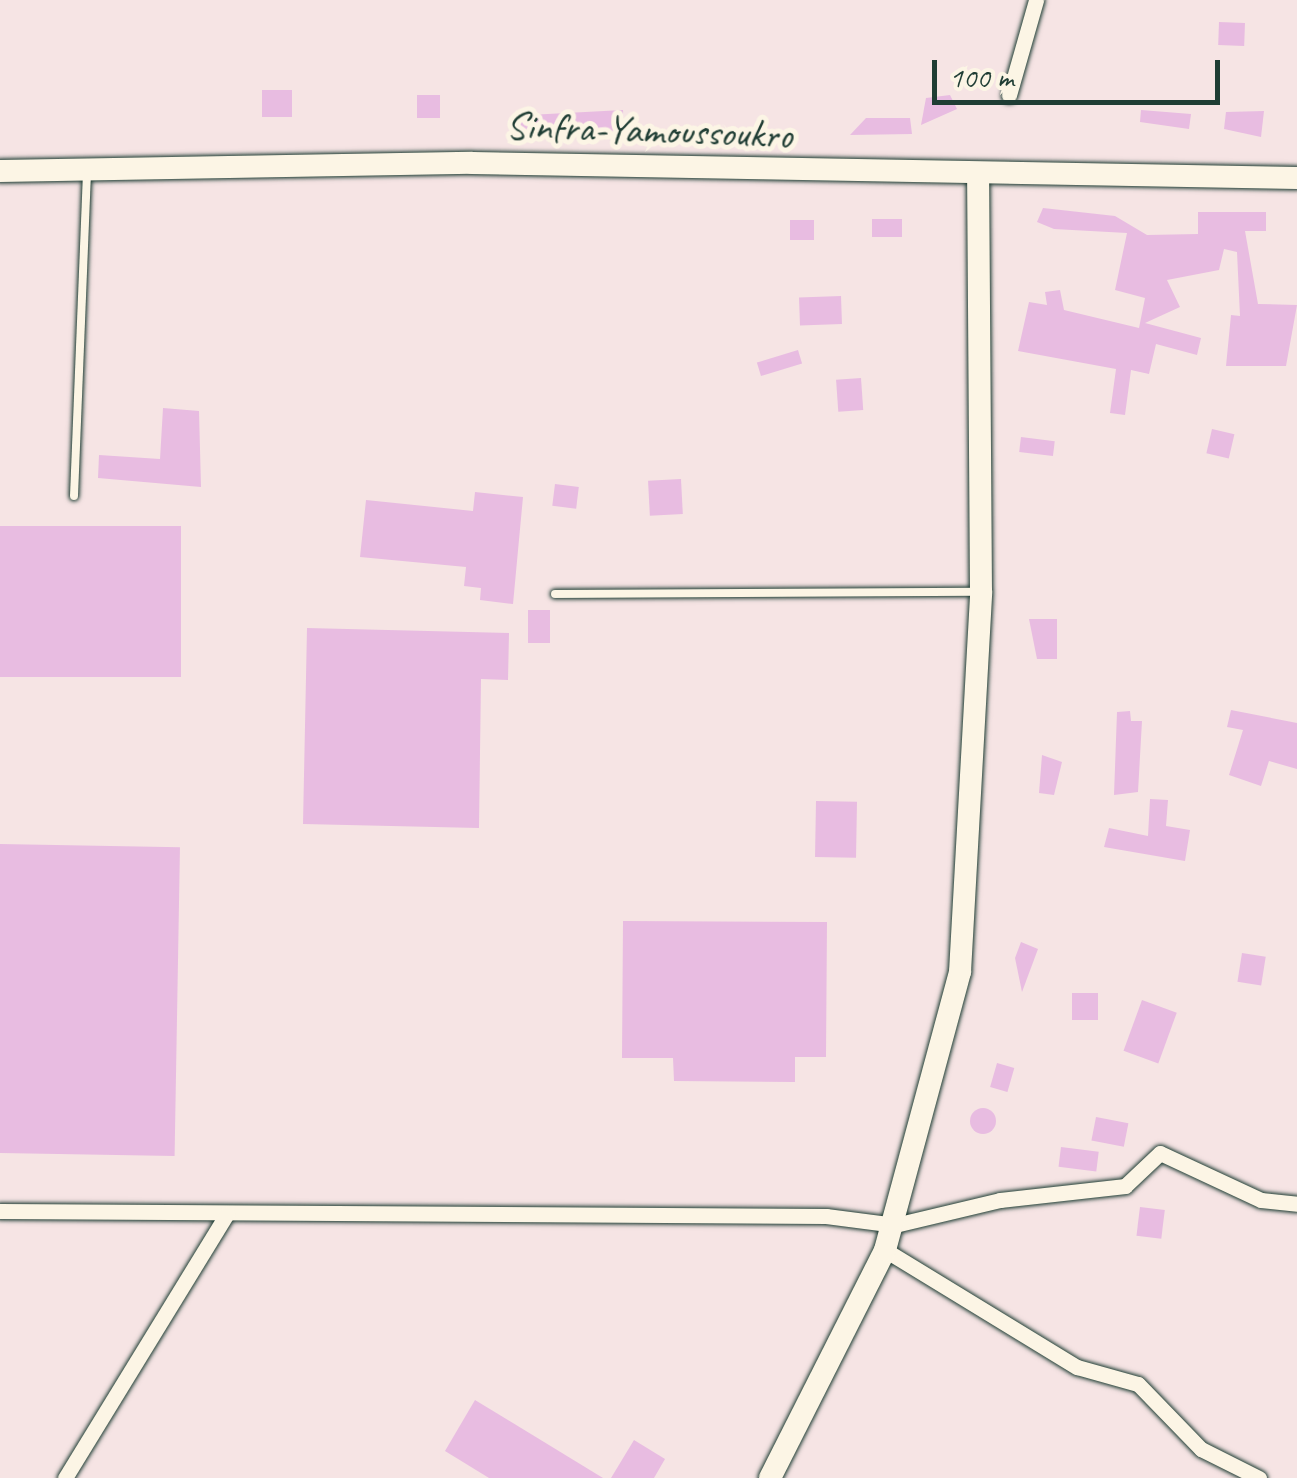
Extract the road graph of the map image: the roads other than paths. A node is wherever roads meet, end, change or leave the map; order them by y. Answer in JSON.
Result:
{"nodes":[{"id":1,"x":1036,"y":0,"type":"edge"},
{"id":2,"x":1009,"y":95,"type":"dead end"},
{"id":3,"x":87,"y":169,"type":"junction"},
{"id":4,"x":0,"y":171,"type":"edge"},
{"id":5,"x":978,"y":176,"type":"junction"},
{"id":6,"x":1297,"y":178,"type":"edge"},
{"id":7,"x":74,"y":496,"type":"dead end"},
{"id":8,"x":981,"y":592,"type":"junction"},
{"id":9,"x":555,"y":594,"type":"dead end"},
{"id":10,"x":1297,"y":1204,"type":"edge"},
{"id":11,"x":0,"y":1211,"type":"edge"},
{"id":12,"x":227,"y":1214,"type":"junction"},
{"id":13,"x":894,"y":1225,"type":"junction"},
{"id":14,"x":885,"y":1250,"type":"junction"},
{"id":15,"x":65,"y":1478,"type":"edge"},
{"id":16,"x":770,"y":1478,"type":"edge"},
{"id":17,"x":1258,"y":1478,"type":"edge"}],
"edges":[{"from":1,"to":2,"type":"street"},
{"from":3,"to":4,"type":"street","name":"Sinfra-Yamoussoukro"},
{"from":3,"to":5,"type":"street","name":"Sinfra-Yamoussoukro"},
{"from":3,"to":7,"type":"lane"},
{"from":5,"to":6,"type":"street","name":"Sinfra-Yamoussoukro"},
{"from":5,"to":8,"type":"street"},
{"from":8,"to":9,"type":"lane"},
{"from":8,"to":13,"type":"street"},
{"from":10,"to":13,"type":"street"},
{"from":11,"to":12,"type":"street"},
{"from":12,"to":13,"type":"street"},
{"from":12,"to":15,"type":"street"},
{"from":13,"to":14,"type":"street"},
{"from":14,"to":16,"type":"street"},
{"from":14,"to":17,"type":"street"}]}
